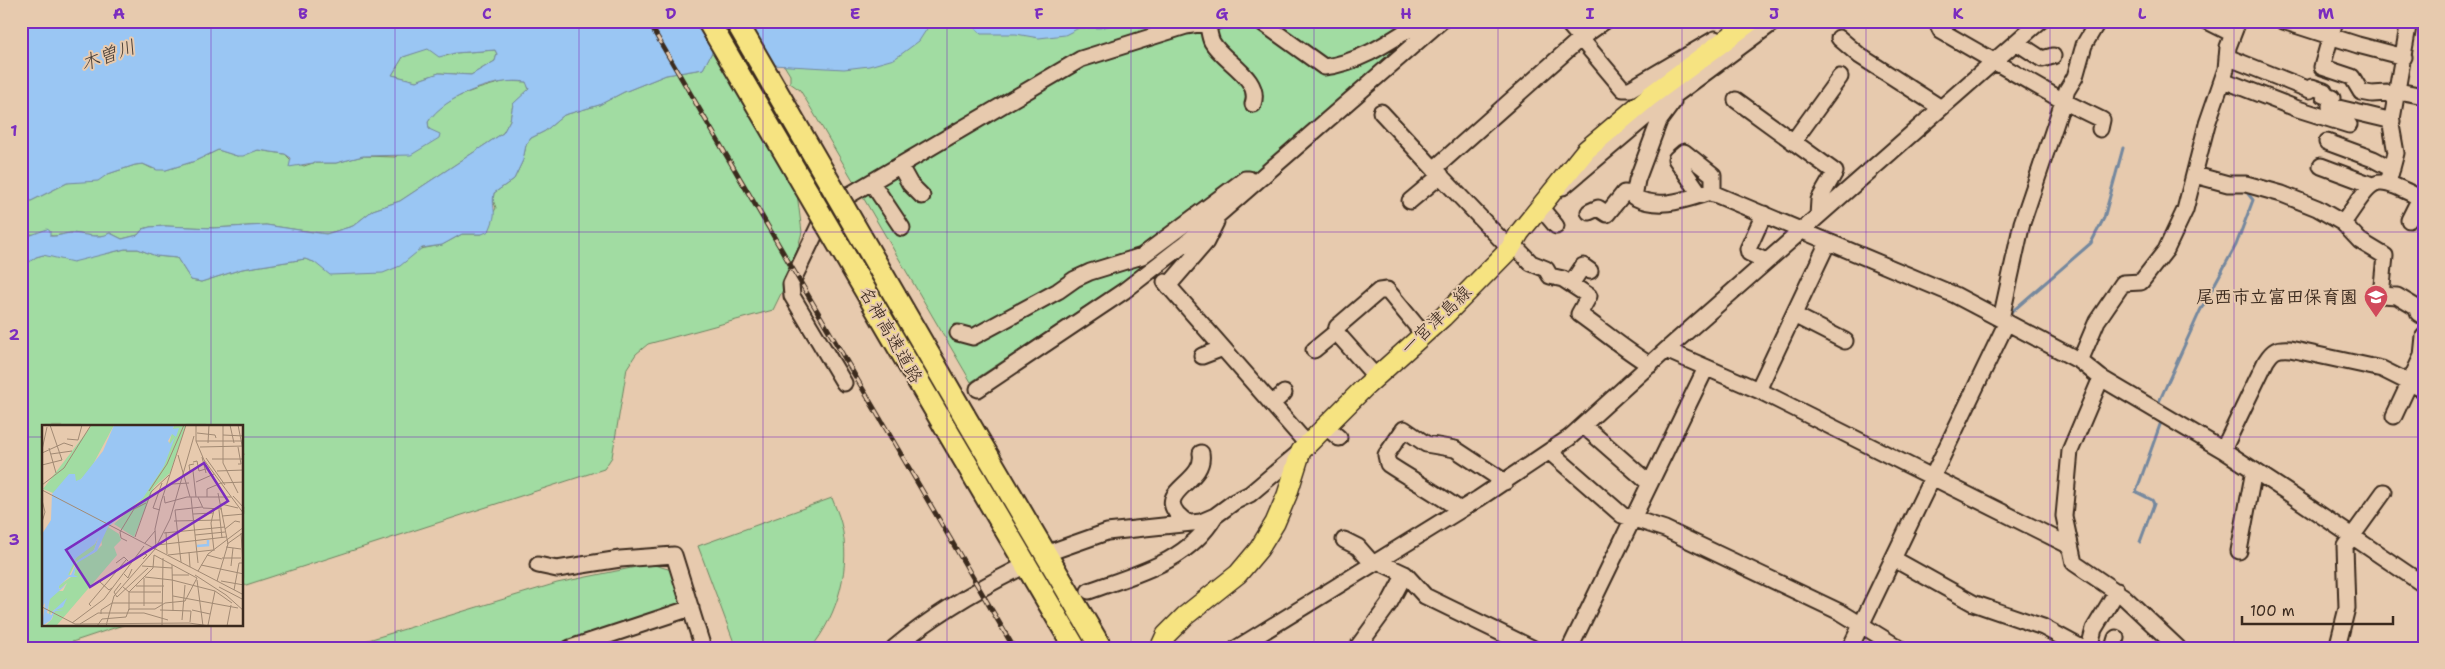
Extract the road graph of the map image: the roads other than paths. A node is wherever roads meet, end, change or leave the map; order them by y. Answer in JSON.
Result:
{"nodes":[{"id":1,"x":708,"y":21,"type":"edge"},
{"id":2,"x":736,"y":21,"type":"edge"},
{"id":3,"x":1260,"y":21,"type":"edge"},
{"id":4,"x":1422,"y":21,"type":"edge"},
{"id":5,"x":1441,"y":21,"type":"edge"},
{"id":6,"x":1566,"y":21,"type":"edge"},
{"id":7,"x":1605,"y":21,"type":"edge"},
{"id":8,"x":1751,"y":21,"type":"edge"},
{"id":9,"x":1775,"y":21,"type":"edge"},
{"id":10,"x":1936,"y":21,"type":"edge"},
{"id":11,"x":2040,"y":21,"type":"edge"},
{"id":12,"x":2098,"y":21,"type":"edge"},
{"id":13,"x":2207,"y":21,"type":"edge"},
{"id":14,"x":2283,"y":21,"type":"edge"},
{"id":15,"x":2409,"y":21,"type":"edge"},
{"id":16,"x":1212,"y":22,"type":"edge"},
{"id":17,"x":2235,"y":27,"type":"edge"},
{"id":18,"x":2332,"y":28,"type":"edge"},
{"id":19,"x":1731,"y":37,"type":"junction"},
{"id":20,"x":1581,"y":38,"type":"junction"},
{"id":21,"x":1839,"y":38,"type":"dead end"},
{"id":22,"x":2016,"y":42,"type":"junction"},
{"id":23,"x":2053,"y":56,"type":"dead end"},
{"id":24,"x":2404,"y":56,"type":"junction"},
{"id":25,"x":2227,"y":57,"type":"junction"},
{"id":26,"x":1996,"y":61,"type":"junction"},
{"id":27,"x":1840,"y":77,"type":"dead end"},
{"id":28,"x":2223,"y":80,"type":"junction"},
{"id":29,"x":2397,"y":92,"type":"junction"},
{"id":30,"x":2424,"y":96,"type":"edge"},
{"id":31,"x":1672,"y":98,"type":"junction"},
{"id":32,"x":1736,"y":100,"type":"dead end"},
{"id":33,"x":2064,"y":102,"type":"junction"},
{"id":34,"x":1254,"y":104,"type":"dead end"},
{"id":35,"x":1941,"y":108,"type":"junction"},
{"id":36,"x":1382,"y":112,"type":"dead end"},
{"id":37,"x":2393,"y":122,"type":"junction"},
{"id":38,"x":2349,"y":125,"type":"dead end"},
{"id":39,"x":2100,"y":129,"type":"dead end"},
{"id":40,"x":1793,"y":142,"type":"junction"},
{"id":41,"x":2327,"y":142,"type":"dead end"},
{"id":42,"x":900,"y":166,"type":"junction"},
{"id":43,"x":2321,"y":166,"type":"dead end"},
{"id":44,"x":1438,"y":172,"type":"junction"},
{"id":45,"x":2195,"y":175,"type":"junction"},
{"id":46,"x":1262,"y":178,"type":"junction"},
{"id":47,"x":2384,"y":179,"type":"junction"},
{"id":48,"x":872,"y":183,"type":"junction"},
{"id":49,"x":1634,"y":194,"type":"junction"},
{"id":50,"x":1707,"y":194,"type":"junction"},
{"id":51,"x":922,"y":196,"type":"dead end"},
{"id":52,"x":2422,"y":199,"type":"edge"},
{"id":53,"x":1410,"y":201,"type":"dead end"},
{"id":54,"x":1589,"y":212,"type":"dead end"},
{"id":55,"x":1552,"y":213,"type":"junction"},
{"id":56,"x":1764,"y":214,"type":"junction"},
{"id":57,"x":1218,"y":216,"type":"junction"},
{"id":58,"x":1818,"y":216,"type":"junction"},
{"id":59,"x":2409,"y":220,"type":"dead end"},
{"id":60,"x":2344,"y":223,"type":"junction"},
{"id":61,"x":902,"y":228,"type":"dead end"},
{"id":62,"x":1802,"y":230,"type":"junction"},
{"id":63,"x":1828,"y":242,"type":"junction"},
{"id":64,"x":1511,"y":246,"type":"junction"},
{"id":65,"x":1766,"y":262,"type":"junction"},
{"id":66,"x":1590,"y":271,"type":"dead end"},
{"id":67,"x":1571,"y":284,"type":"junction"},
{"id":68,"x":1794,"y":314,"type":"junction"},
{"id":69,"x":2424,"y":317,"type":"edge"},
{"id":70,"x":2004,"y":321,"type":"junction"},
{"id":71,"x":1336,"y":332,"type":"junction"},
{"id":72,"x":958,"y":333,"type":"dead end"},
{"id":73,"x":1424,"y":335,"type":"junction"},
{"id":74,"x":2424,"y":336,"type":"edge"},
{"id":75,"x":1845,"y":341,"type":"dead end"},
{"id":76,"x":1222,"y":348,"type":"junction"},
{"id":77,"x":1314,"y":350,"type":"dead end"},
{"id":78,"x":1666,"y":350,"type":"junction"},
{"id":79,"x":1202,"y":356,"type":"dead end"},
{"id":80,"x":2080,"y":361,"type":"junction"},
{"id":81,"x":1650,"y":365,"type":"junction"},
{"id":82,"x":1706,"y":368,"type":"junction"},
{"id":83,"x":1376,"y":377,"type":"junction"},
{"id":84,"x":2101,"y":378,"type":"junction"},
{"id":85,"x":2409,"y":382,"type":"junction"},
{"id":86,"x":844,"y":383,"type":"dead end"},
{"id":87,"x":978,"y":389,"type":"dead end"},
{"id":88,"x":1758,"y":390,"type":"junction"},
{"id":89,"x":2424,"y":390,"type":"edge"},
{"id":90,"x":1284,"y":393,"type":"dead end"},
{"id":91,"x":1272,"y":404,"type":"junction"},
{"id":92,"x":2394,"y":416,"type":"dead end"},
{"id":93,"x":1584,"y":426,"type":"junction"},
{"id":94,"x":1304,"y":448,"type":"junction"},
{"id":95,"x":2223,"y":450,"type":"junction"},
{"id":96,"x":1550,"y":452,"type":"junction"},
{"id":97,"x":1200,"y":453,"type":"dead end"},
{"id":98,"x":2254,"y":470,"type":"junction"},
{"id":99,"x":1934,"y":478,"type":"junction"},
{"id":100,"x":1505,"y":482,"type":"junction"},
{"id":101,"x":1649,"y":483,"type":"junction"},
{"id":102,"x":2384,"y":492,"type":"dead end"},
{"id":103,"x":1460,"y":510,"type":"junction"},
{"id":104,"x":1215,"y":516,"type":"junction"},
{"id":105,"x":1632,"y":517,"type":"junction"},
{"id":106,"x":1188,"y":523,"type":"junction"},
{"id":107,"x":2351,"y":534,"type":"junction"},
{"id":108,"x":1344,"y":540,"type":"dead end"},
{"id":109,"x":2070,"y":546,"type":"junction"},
{"id":110,"x":1056,"y":550,"type":"dead end"},
{"id":111,"x":2240,"y":551,"type":"dead end"},
{"id":112,"x":1894,"y":559,"type":"junction"},
{"id":113,"x":1375,"y":563,"type":"junction"},
{"id":114,"x":538,"y":565,"type":"dead end"},
{"id":115,"x":1018,"y":569,"type":"dead end"},
{"id":116,"x":1405,"y":574,"type":"junction"},
{"id":117,"x":2424,"y":585,"type":"edge"},
{"id":118,"x":1089,"y":591,"type":"dead end"},
{"id":119,"x":2117,"y":592,"type":"junction"},
{"id":120,"x":691,"y":608,"type":"junction"},
{"id":121,"x":1861,"y":625,"type":"junction"},
{"id":122,"x":607,"y":642,"type":"edge"},
{"id":123,"x":570,"y":648,"type":"edge"},
{"id":124,"x":703,"y":648,"type":"edge"},
{"id":125,"x":894,"y":648,"type":"edge"},
{"id":126,"x":1075,"y":648,"type":"edge"},
{"id":127,"x":1100,"y":648,"type":"edge"},
{"id":128,"x":1160,"y":648,"type":"edge"},
{"id":129,"x":1237,"y":648,"type":"edge"},
{"id":130,"x":1356,"y":648,"type":"edge"},
{"id":131,"x":1532,"y":648,"type":"edge"},
{"id":132,"x":1570,"y":648,"type":"edge"},
{"id":133,"x":1850,"y":648,"type":"edge"},
{"id":134,"x":1898,"y":648,"type":"edge"},
{"id":135,"x":2082,"y":648,"type":"edge"},
{"id":136,"x":2089,"y":648,"type":"edge"},
{"id":137,"x":2178,"y":648,"type":"edge"},
{"id":138,"x":2337,"y":648,"type":"edge"}],
"edges":[{"from":1,"to":126,"type":"highway","name":"名神高速道路","bridge":true},
{"from":2,"to":127,"type":"highway","name":"名神高速道路","bridge":true},
{"from":3,"to":4,"type":"street"},
{"from":5,"to":46,"type":"street"},
{"from":6,"to":20,"type":"street"},
{"from":7,"to":20,"type":"street"},
{"from":8,"to":19,"type":"main road","name":"一宮津島線"},
{"from":9,"to":31,"type":"street"},
{"from":10,"to":26,"type":"street"},
{"from":11,"to":22,"type":"street"},
{"from":12,"to":33,"type":"street"},
{"from":13,"to":17,"type":"street"},
{"from":14,"to":18,"type":"street"},
{"from":15,"to":24,"type":"street"},
{"from":16,"to":34,"type":"street"},
{"from":16,"to":42,"type":"street"},
{"from":17,"to":25,"type":"street"},
{"from":18,"to":24,"type":"street"},
{"from":18,"to":29,"type":"street"},
{"from":19,"to":20,"type":"street"},
{"from":19,"to":55,"type":"main road","name":"一宮津島線"},
{"from":20,"to":44,"type":"street"},
{"from":21,"to":35,"type":"street"},
{"from":22,"to":23,"type":"street"},
{"from":22,"to":26,"type":"street"},
{"from":24,"to":29,"type":"street"},
{"from":25,"to":28,"type":"street"},
{"from":25,"to":37,"type":"street"},
{"from":26,"to":33,"type":"street"},
{"from":26,"to":35,"type":"street"},
{"from":27,"to":40,"type":"street"},
{"from":28,"to":38,"type":"street"},
{"from":28,"to":45,"type":"street"},
{"from":29,"to":30,"type":"street"},
{"from":29,"to":37,"type":"street"},
{"from":31,"to":49,"type":"street"},
{"from":31,"to":55,"type":"street"},
{"from":32,"to":40,"type":"street"},
{"from":33,"to":39,"type":"street"},
{"from":33,"to":70,"type":"street"},
{"from":35,"to":58,"type":"street"},
{"from":36,"to":44,"type":"street"},
{"from":37,"to":47,"type":"street"},
{"from":40,"to":58,"type":"street"},
{"from":41,"to":47,"type":"street"},
{"from":42,"to":48,"type":"street"},
{"from":42,"to":51,"type":"street"},
{"from":43,"to":47,"type":"street"},
{"from":44,"to":53,"type":"street"},
{"from":44,"to":64,"type":"street"},
{"from":45,"to":60,"type":"street"},
{"from":45,"to":80,"type":"street"},
{"from":46,"to":57,"type":"street"},
{"from":46,"to":72,"type":"street"},
{"from":47,"to":52,"type":"street"},
{"from":47,"to":60,"type":"street"},
{"from":48,"to":61,"type":"street"},
{"from":48,"to":86,"type":"street"},
{"from":49,"to":50,"type":"street"},
{"from":49,"to":54,"type":"street"},
{"from":50,"to":50,"type":"street"},
{"from":50,"to":56,"type":"street"},
{"from":52,"to":59,"type":"street"},
{"from":55,"to":64,"type":"main road","name":"一宮津島線"},
{"from":56,"to":62,"type":"street"},
{"from":56,"to":65,"type":"street"},
{"from":57,"to":76,"type":"street"},
{"from":57,"to":87,"type":"street"},
{"from":58,"to":62,"type":"street"},
{"from":60,"to":69,"type":"street"},
{"from":62,"to":63,"type":"street"},
{"from":62,"to":65,"type":"street"},
{"from":63,"to":68,"type":"street"},
{"from":63,"to":70,"type":"street"},
{"from":64,"to":67,"type":"street"},
{"from":64,"to":73,"type":"main road","name":"一宮津島線"},
{"from":65,"to":78,"type":"street"},
{"from":66,"to":67,"type":"street"},
{"from":67,"to":81,"type":"street"},
{"from":68,"to":75,"type":"street"},
{"from":68,"to":88,"type":"street"},
{"from":70,"to":80,"type":"street"},
{"from":70,"to":99,"type":"street"},
{"from":71,"to":73,"type":"street"},
{"from":71,"to":77,"type":"street"},
{"from":71,"to":83,"type":"street"},
{"from":73,"to":83,"type":"main road","name":"一宮津島線"},
{"from":74,"to":85,"type":"street"},
{"from":76,"to":79,"type":"street"},
{"from":76,"to":91,"type":"street"},
{"from":78,"to":81,"type":"street"},
{"from":78,"to":82,"type":"street"},
{"from":80,"to":84,"type":"street"},
{"from":81,"to":93,"type":"street"},
{"from":82,"to":88,"type":"street"},
{"from":82,"to":101,"type":"street"},
{"from":83,"to":94,"type":"main road","name":"一宮津島線"},
{"from":84,"to":95,"type":"street"},
{"from":84,"to":109,"type":"street"},
{"from":85,"to":89,"type":"street"},
{"from":85,"to":92,"type":"street"},
{"from":85,"to":95,"type":"street"},
{"from":88,"to":99,"type":"street"},
{"from":90,"to":91,"type":"street"},
{"from":91,"to":94,"type":"street"},
{"from":93,"to":96,"type":"street"},
{"from":93,"to":101,"type":"street"},
{"from":94,"to":104,"type":"street"},
{"from":94,"to":128,"type":"main road","name":"一宮津島線"},
{"from":95,"to":98,"type":"street"},
{"from":96,"to":100,"type":"street"},
{"from":96,"to":105,"type":"street"},
{"from":97,"to":106,"type":"street"},
{"from":98,"to":107,"type":"street"},
{"from":98,"to":111,"type":"street"},
{"from":99,"to":109,"type":"street"},
{"from":99,"to":112,"type":"street"},
{"from":100,"to":103,"type":"street"},
{"from":100,"to":103,"type":"street"},
{"from":101,"to":105,"type":"street"},
{"from":102,"to":107,"type":"street"},
{"from":103,"to":113,"type":"street"},
{"from":104,"to":106,"type":"street"},
{"from":104,"to":118,"type":"street"},
{"from":105,"to":121,"type":"street"},
{"from":105,"to":132,"type":"street"},
{"from":106,"to":110,"type":"street"},
{"from":107,"to":117,"type":"street"},
{"from":107,"to":138,"type":"street"},
{"from":108,"to":113,"type":"street"},
{"from":109,"to":119,"type":"street"},
{"from":112,"to":121,"type":"street"},
{"from":112,"to":135,"type":"street"},
{"from":113,"to":116,"type":"street"},
{"from":113,"to":129,"type":"street"},
{"from":114,"to":120,"type":"street"},
{"from":115,"to":125,"type":"street"},
{"from":116,"to":130,"type":"street"},
{"from":116,"to":131,"type":"street"},
{"from":119,"to":136,"type":"street"},
{"from":119,"to":137,"type":"street"},
{"from":120,"to":122,"type":"street"},
{"from":120,"to":124,"type":"street"},
{"from":121,"to":133,"type":"street"},
{"from":121,"to":134,"type":"street"},
{"from":122,"to":123,"type":"street"}]}
